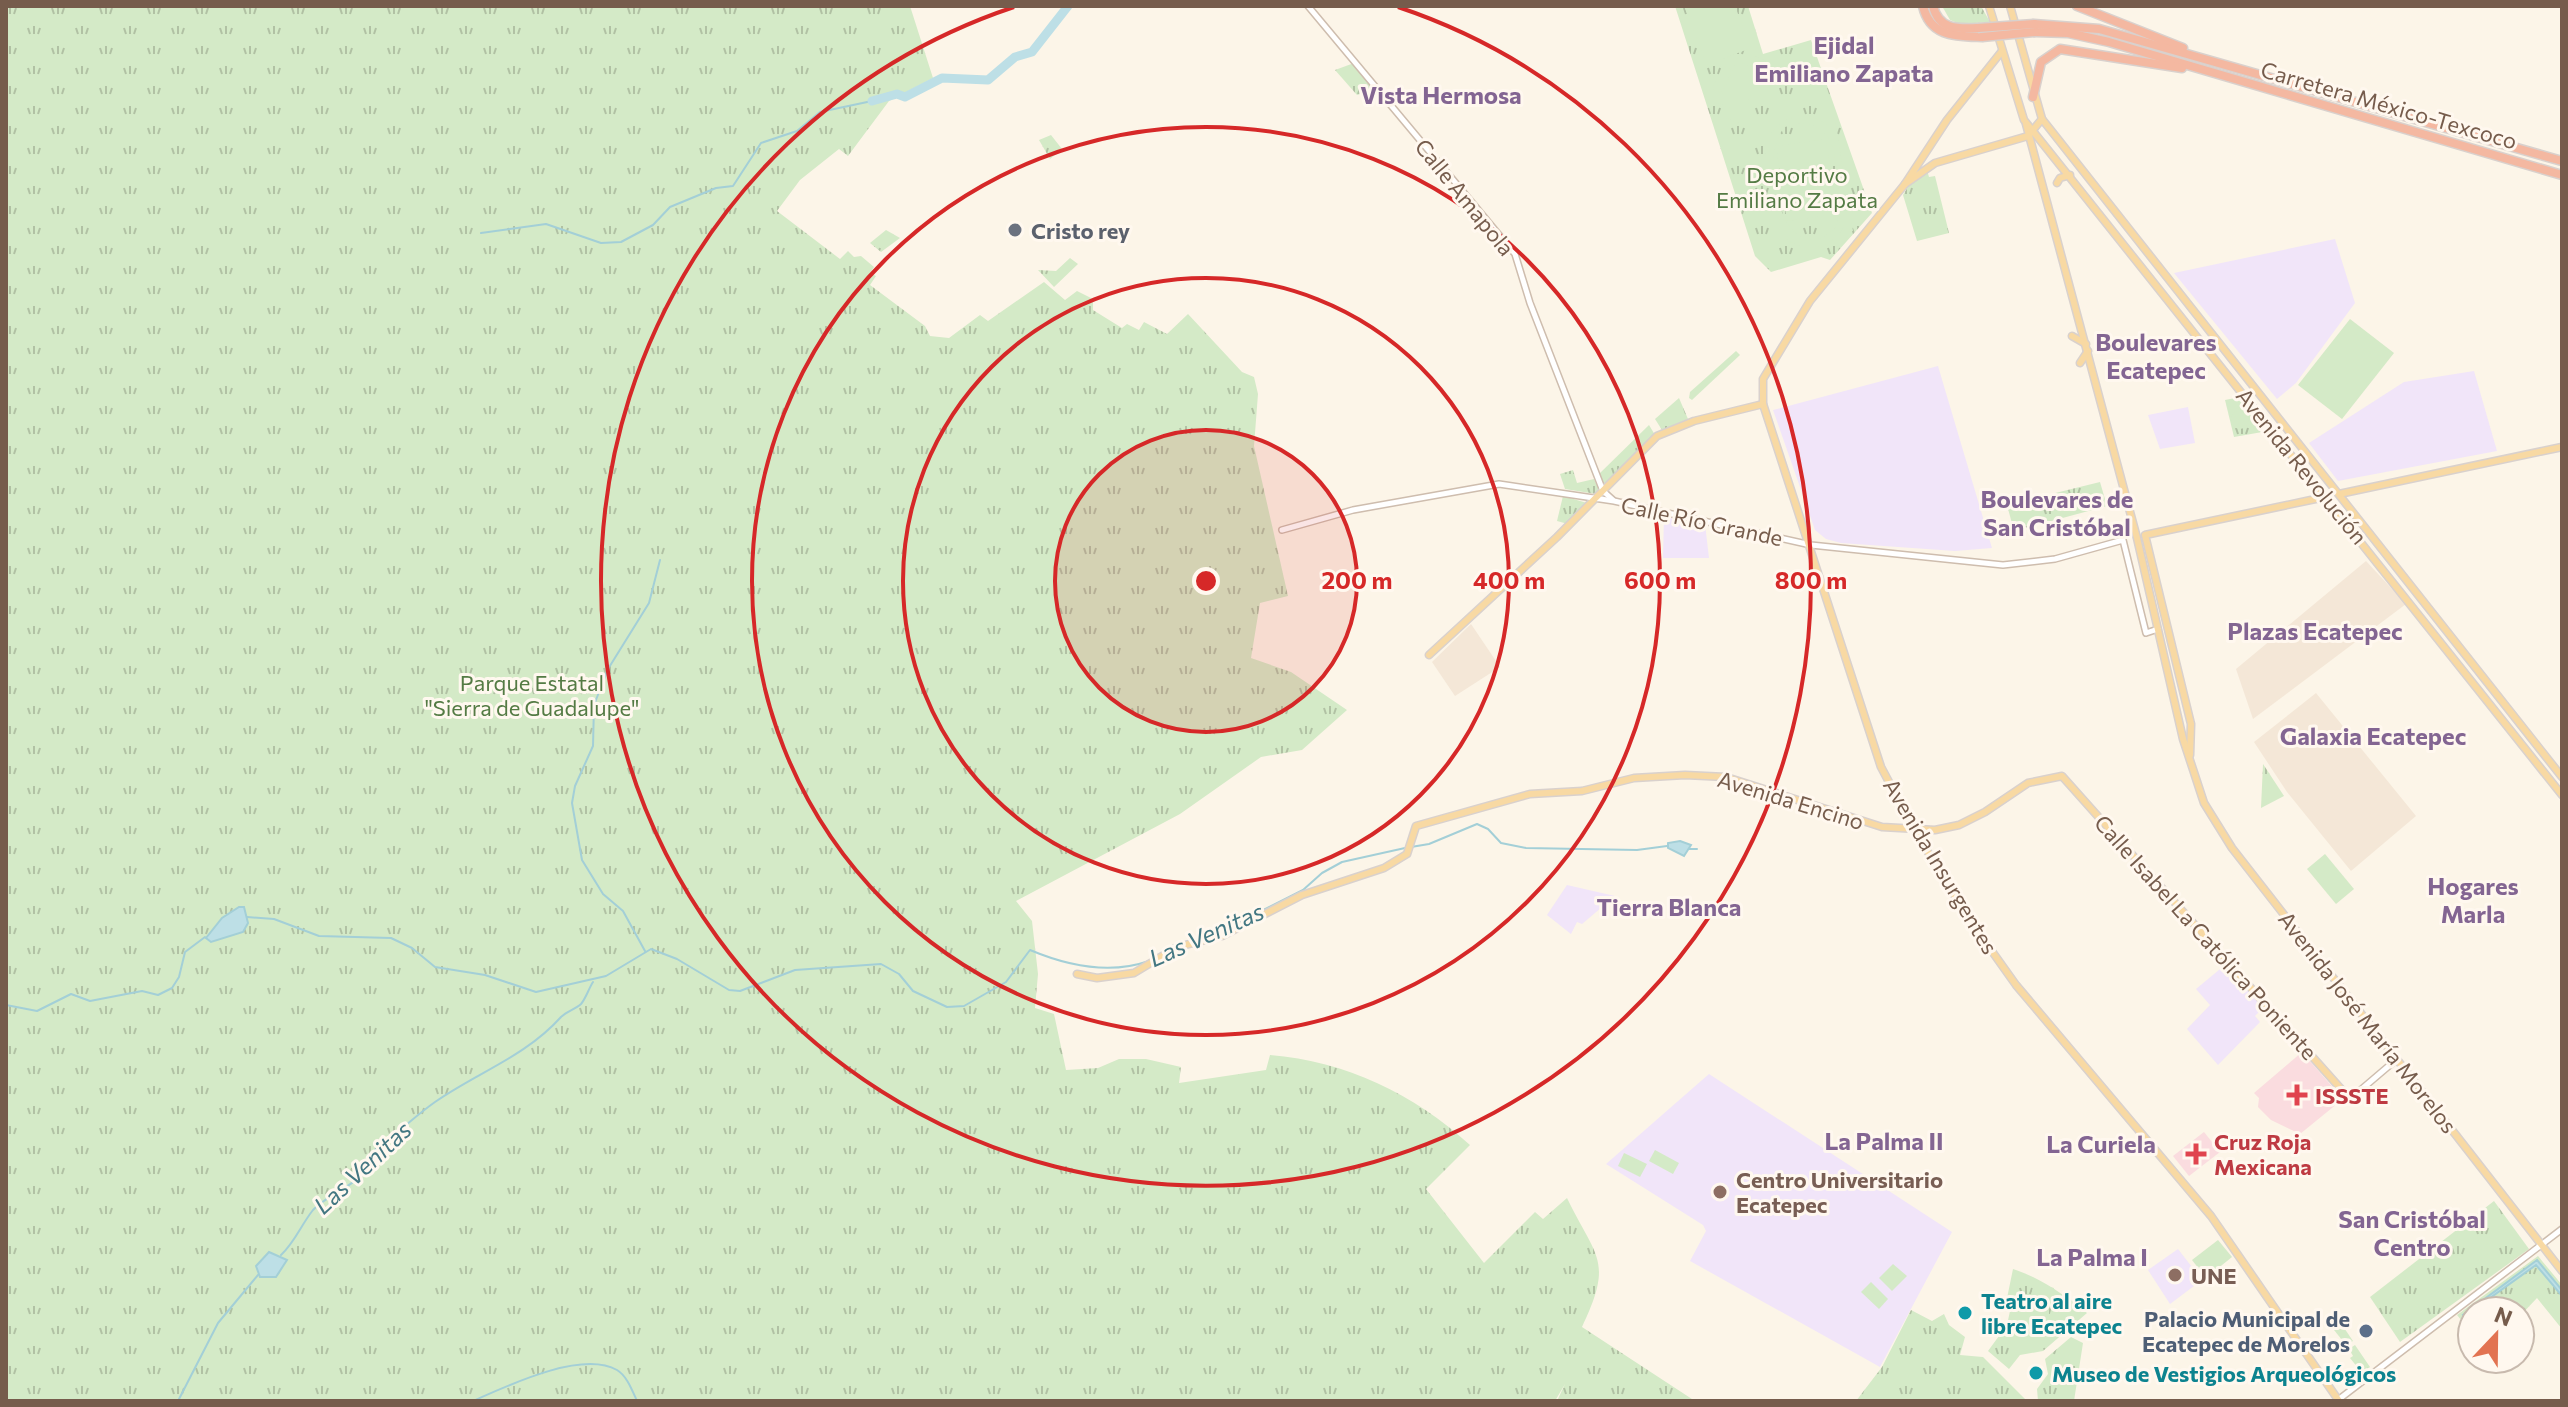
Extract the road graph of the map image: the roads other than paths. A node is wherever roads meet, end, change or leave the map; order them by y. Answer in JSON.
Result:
{"nodes":[{"id":1,"x":1308,"y":6,"type":"edge"},
{"id":2,"x":1923,"y":6,"type":"edge"},
{"id":3,"x":1933,"y":6,"type":"edge"},
{"id":4,"x":1989,"y":6,"type":"edge"},
{"id":5,"x":2010,"y":6,"type":"edge"},
{"id":6,"x":2077,"y":6,"type":"edge"},
{"id":7,"x":2034,"y":28,"type":"junction"},
{"id":8,"x":1980,"y":33,"type":"junction"},
{"id":9,"x":2002,"y":51,"type":"junction"},
{"id":10,"x":2206,"y":57,"type":"junction"},
{"id":11,"x":2205,"y":70,"type":"junction"},
{"id":12,"x":2033,"y":97,"type":"junction"},
{"id":13,"x":2042,"y":119,"type":"junction"},
{"id":14,"x":2032,"y":133,"type":"junction"},
{"id":15,"x":1929,"y":148,"type":"junction"},
{"id":16,"x":2562,"y":161,"type":"edge"},
{"id":17,"x":1935,"y":163,"type":"junction"},
{"id":18,"x":2070,"y":175,"type":"junction"},
{"id":19,"x":2562,"y":175,"type":"edge"},
{"id":20,"x":2057,"y":183,"type":"dead end"},
{"id":21,"x":1905,"y":184,"type":"junction"},
{"id":22,"x":2072,"y":336,"type":"dead end"},
{"id":23,"x":2087,"y":348,"type":"junction"},
{"id":24,"x":2080,"y":363,"type":"dead end"},
{"id":25,"x":1763,"y":404,"type":"junction"},
{"id":26,"x":2562,"y":447,"type":"edge"},
{"id":27,"x":1603,"y":491,"type":"junction"},
{"id":28,"x":2339,"y":494,"type":"junction"},
{"id":29,"x":2325,"y":497,"type":"junction"},
{"id":30,"x":1594,"y":499,"type":"junction"},
{"id":31,"x":1614,"y":501,"type":"junction"},
{"id":32,"x":1282,"y":530,"type":"dead end"},
{"id":33,"x":2137,"y":538,"type":"junction"},
{"id":34,"x":1811,"y":545,"type":"junction"},
{"id":35,"x":2152,"y":566,"type":"junction"},
{"id":36,"x":2158,"y":629,"type":"junction"},
{"id":37,"x":1429,"y":655,"type":"dead end"},
{"id":38,"x":2190,"y":762,"type":"junction"},
{"id":39,"x":2062,"y":776,"type":"joint"},
{"id":40,"x":2562,"y":777,"type":"edge"},
{"id":41,"x":2562,"y":795,"type":"edge"},
{"id":42,"x":1915,"y":831,"type":"junction"},
{"id":43,"x":1077,"y":974,"type":"dead end"},
{"id":44,"x":2397,"y":1059,"type":"junction"},
{"id":45,"x":2350,"y":1099,"type":"joint"},
{"id":46,"x":2562,"y":1229,"type":"edge"},
{"id":47,"x":2542,"y":1245,"type":"junction"},
{"id":48,"x":2562,"y":1271,"type":"edge"},
{"id":49,"x":2338,"y":1400,"type":"edge"}],
"edges":[{"from":1,"to":27,"type":"street","name":"Calle Amapola"},
{"from":2,"to":8,"type":"highway"},
{"from":3,"to":8,"type":"highway"},
{"from":4,"to":9,"type":"main road"},
{"from":5,"to":12,"type":"main road","name":"Avenida Revolución"},
{"from":6,"to":10,"type":"highway"},
{"from":7,"to":8,"type":"highway","bridge":true},
{"from":7,"to":10,"type":"highway"},
{"from":7,"to":11,"type":"highway"},
{"from":9,"to":14,"type":"main road","name":"Avenida José María Morelos"},
{"from":9,"to":15,"type":"main road","name":"Avenida Insurgentes"},
{"from":10,"to":16,"type":"highway","name":"Carretera México-Texcoco"},
{"from":11,"to":12,"type":"highway"},
{"from":11,"to":19,"type":"highway","name":"Carretera México-Texcoco"},
{"from":12,"to":13,"type":"main road","name":"Avenida Revolución"},
{"from":13,"to":14,"type":"main road"},
{"from":13,"to":28,"type":"main road","name":"Avenida Revolución"},
{"from":14,"to":17,"type":"main road","name":"Avenida Insurgentes"},
{"from":14,"to":18,"type":"main road","name":"Avenida Revolución"},
{"from":14,"to":23,"type":"main road","name":"Avenida José María Morelos"},
{"from":15,"to":17,"type":"main road"},
{"from":15,"to":21,"type":"main road","name":"Avenida Insurgentes"},
{"from":17,"to":21,"type":"main road","name":"Avenida Insurgentes"},
{"from":18,"to":20,"type":"main road"},
{"from":18,"to":29,"type":"main road","name":"Avenida Revolución"},
{"from":21,"to":25,"type":"main road","name":"Avenida Insurgentes"},
{"from":22,"to":23,"type":"main road"},
{"from":23,"to":24,"type":"main road"},
{"from":23,"to":33,"type":"main road","name":"Avenida José María Morelos"},
{"from":25,"to":27,"type":"main road"},
{"from":25,"to":34,"type":"main road","name":"Avenida Insurgentes"},
{"from":26,"to":28,"type":"main road"},
{"from":27,"to":30,"type":"main road"},
{"from":27,"to":31,"type":"street","name":"Calle Amapola"},
{"from":28,"to":40,"type":"main road","name":"Avenida Revolución"},
{"from":29,"to":35,"type":"main road","name":"Avenida José María Morelos"},
{"from":29,"to":41,"type":"main road","name":"Avenida Revolución"},
{"from":30,"to":31,"type":"street","name":"Calle Río Grande"},
{"from":30,"to":32,"type":"street","name":"Calle Río Grande"},
{"from":30,"to":37,"type":"main road"},
{"from":31,"to":34,"type":"street","name":"Calle Río Grande"},
{"from":33,"to":35,"type":"main road"},
{"from":33,"to":36,"type":"main road","name":"Avenida José María Morelos"},
{"from":34,"to":36,"type":"street","name":"Calle Río Grande"},
{"from":34,"to":42,"type":"main road","name":"Avenida Insurgentes"},
{"from":35,"to":38,"type":"main road","name":"Avenida José María Morelos"},
{"from":36,"to":38,"type":"main road","name":"Avenida José María Morelos"},
{"from":38,"to":44,"type":"main road","name":"Avenida José María Morelos"},
{"from":39,"to":42,"type":"main road","name":"Avenida Encino"},
{"from":39,"to":45,"type":"main road","name":"Calle Isabel La Católica Poniente"},
{"from":42,"to":43,"type":"main road","name":"Avenida Encino"},
{"from":42,"to":49,"type":"main road","name":"Avenida Insurgentes"},
{"from":44,"to":45,"type":"street"},
{"from":44,"to":47,"type":"main road","name":"Avenida José María Morelos"},
{"from":46,"to":47,"type":"street"},
{"from":47,"to":48,"type":"main road","name":"Avenida José María Morelos"},
{"from":47,"to":49,"type":"street"}]}
